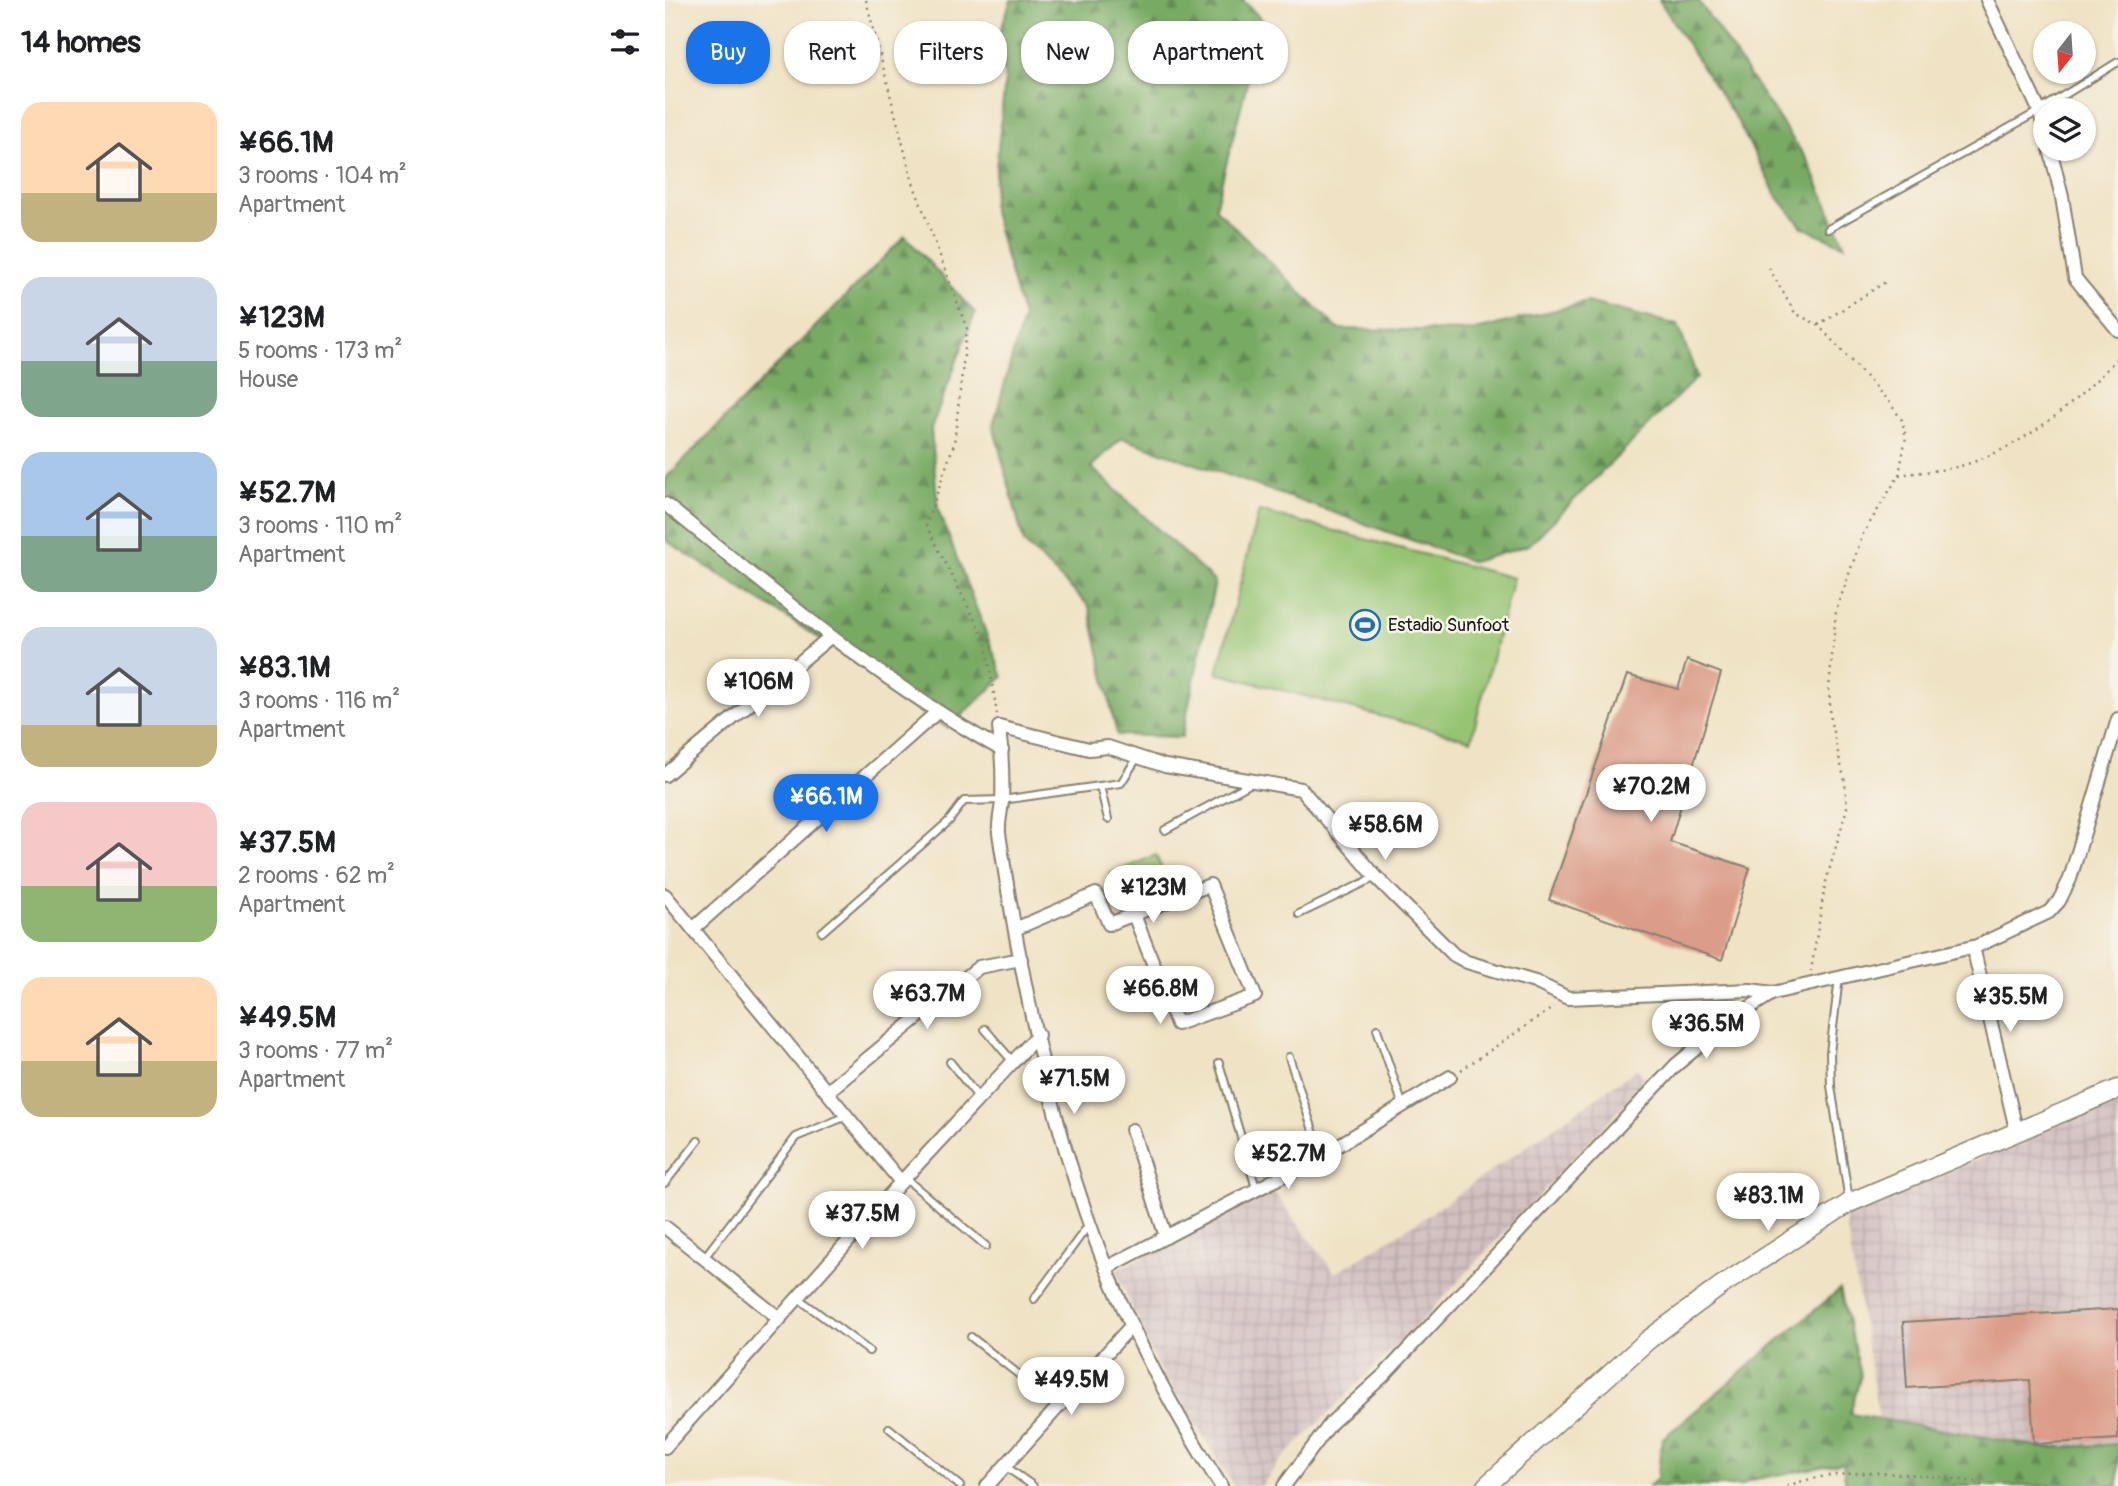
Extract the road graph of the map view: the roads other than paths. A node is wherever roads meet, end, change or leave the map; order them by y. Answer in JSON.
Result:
{"nodes":[{"id":1,"x":1987,"y":0,"type":"edge"},
{"id":2,"x":2118,"y":62,"type":"edge"},
{"id":3,"x":2033,"y":98,"type":"edge"},
{"id":4,"x":2059,"y":98,"type":"edge"},
{"id":5,"x":2033,"y":113,"type":"edge"},
{"id":6,"x":2053,"y":161,"type":"edge"},
{"id":7,"x":1828,"y":229,"type":"dead end"},
{"id":8,"x":2118,"y":330,"type":"edge"},
{"id":9,"x":665,"y":504,"type":"edge"},
{"id":10,"x":829,"y":637,"type":"junction"},
{"id":11,"x":936,"y":713,"type":"junction"},
{"id":12,"x":2118,"y":719,"type":"edge"},
{"id":13,"x":1002,"y":750,"type":"junction"},
{"id":14,"x":1137,"y":758,"type":"junction"},
{"id":15,"x":665,"y":775,"type":"edge"},
{"id":16,"x":1254,"y":781,"type":"junction"},
{"id":17,"x":1100,"y":786,"type":"junction"},
{"id":18,"x":1002,"y":800,"type":"junction"},
{"id":19,"x":1108,"y":820,"type":"dead end"},
{"id":20,"x":1165,"y":830,"type":"dead end"},
{"id":21,"x":1376,"y":877,"type":"junction"},
{"id":22,"x":665,"y":895,"type":"edge"},
{"id":23,"x":1299,"y":914,"type":"dead end"},
{"id":24,"x":1134,"y":915,"type":"junction"},
{"id":25,"x":693,"y":929,"type":"junction"},
{"id":26,"x":1015,"y":929,"type":"junction"},
{"id":27,"x":822,"y":932,"type":"dead end"},
{"id":28,"x":1973,"y":947,"type":"junction"},
{"id":29,"x":1021,"y":959,"type":"junction"},
{"id":30,"x":1839,"y":977,"type":"junction"},
{"id":31,"x":1773,"y":993,"type":"junction"},
{"id":32,"x":985,"y":1029,"type":"dead end"},
{"id":33,"x":1377,"y":1029,"type":"dead end"},
{"id":34,"x":1038,"y":1035,"type":"junction"},
{"id":35,"x":1289,"y":1057,"type":"dead end"},
{"id":36,"x":950,"y":1062,"type":"dead end"},
{"id":37,"x":1013,"y":1062,"type":"junction"},
{"id":38,"x":1219,"y":1063,"type":"dead end"},
{"id":39,"x":1450,"y":1077,"type":"road end"},
{"id":40,"x":2118,"y":1089,"type":"edge"},
{"id":41,"x":827,"y":1092,"type":"junction"},
{"id":42,"x":979,"y":1098,"type":"junction"},
{"id":43,"x":1403,"y":1106,"type":"junction"},
{"id":44,"x":847,"y":1115,"type":"junction"},
{"id":45,"x":2016,"y":1129,"type":"junction"},
{"id":46,"x":1132,"y":1130,"type":"dead end"},
{"id":47,"x":698,"y":1141,"type":"dead end"},
{"id":48,"x":1321,"y":1156,"type":"junction"},
{"id":49,"x":903,"y":1180,"type":"junction"},
{"id":50,"x":665,"y":1182,"type":"edge"},
{"id":51,"x":1256,"y":1188,"type":"junction"},
{"id":52,"x":1849,"y":1203,"type":"junction"},
{"id":53,"x":1091,"y":1221,"type":"junction"},
{"id":54,"x":665,"y":1227,"type":"edge"},
{"id":55,"x":1166,"y":1237,"type":"junction"},
{"id":56,"x":986,"y":1246,"type":"dead end"},
{"id":57,"x":704,"y":1258,"type":"junction"},
{"id":58,"x":1106,"y":1268,"type":"junction"},
{"id":59,"x":798,"y":1298,"type":"junction"},
{"id":60,"x":1034,"y":1299,"type":"dead end"},
{"id":61,"x":780,"y":1319,"type":"junction"},
{"id":62,"x":1131,"y":1325,"type":"junction"},
{"id":63,"x":971,"y":1337,"type":"dead end"},
{"id":64,"x":869,"y":1351,"type":"dead end"},
{"id":65,"x":1059,"y":1406,"type":"junction"},
{"id":66,"x":889,"y":1428,"type":"dead end"},
{"id":67,"x":665,"y":1447,"type":"edge"},
{"id":68,"x":1005,"y":1466,"type":"junction"},
{"id":69,"x":960,"y":1486,"type":"edge"},
{"id":70,"x":987,"y":1486,"type":"edge"},
{"id":71,"x":1033,"y":1486,"type":"edge"},
{"id":72,"x":1221,"y":1486,"type":"edge"},
{"id":73,"x":1284,"y":1486,"type":"edge"},
{"id":74,"x":1486,"y":1486,"type":"edge"}],
"edges":[{"from":1,"to":3,"type":"street"},
{"from":2,"to":4,"type":"lane"},
{"from":5,"to":7,"type":"lane"},
{"from":6,"to":8,"type":"street"},
{"from":9,"to":10,"type":"street"},
{"from":10,"to":11,"type":"street"},
{"from":10,"to":15,"type":"street"},
{"from":11,"to":13,"type":"street"},
{"from":11,"to":25,"type":"street"},
{"from":12,"to":28,"type":"street"},
{"from":13,"to":14,"type":"street"},
{"from":13,"to":18,"type":"street"},
{"from":14,"to":16,"type":"street"},
{"from":14,"to":17,"type":"lane"},
{"from":16,"to":20,"type":"lane"},
{"from":16,"to":21,"type":"street"},
{"from":17,"to":18,"type":"lane"},
{"from":17,"to":19,"type":"lane"},
{"from":18,"to":26,"type":"street"},
{"from":18,"to":27,"type":"lane"},
{"from":21,"to":23,"type":"lane"},
{"from":21,"to":31,"type":"street"},
{"from":22,"to":25,"type":"street"},
{"from":24,"to":24,"type":"street"},
{"from":24,"to":26,"type":"street"},
{"from":25,"to":41,"type":"street"},
{"from":26,"to":29,"type":"street"},
{"from":28,"to":30,"type":"street"},
{"from":28,"to":45,"type":"street"},
{"from":29,"to":34,"type":"street"},
{"from":29,"to":41,"type":"street"},
{"from":30,"to":31,"type":"street"},
{"from":30,"to":52,"type":"lane"},
{"from":31,"to":73,"type":"street"},
{"from":32,"to":37,"type":"lane"},
{"from":33,"to":43,"type":"lane"},
{"from":34,"to":37,"type":"street"},
{"from":34,"to":53,"type":"street"},
{"from":35,"to":48,"type":"lane"},
{"from":36,"to":42,"type":"lane"},
{"from":37,"to":42,"type":"street"},
{"from":38,"to":51,"type":"lane"},
{"from":39,"to":43,"type":"street"},
{"from":40,"to":45,"type":"street"},
{"from":41,"to":44,"type":"street"},
{"from":42,"to":49,"type":"street"},
{"from":43,"to":48,"type":"street"},
{"from":44,"to":49,"type":"street"},
{"from":44,"to":57,"type":"lane"},
{"from":45,"to":52,"type":"street"},
{"from":46,"to":55,"type":"street"},
{"from":47,"to":50,"type":"lane"},
{"from":48,"to":51,"type":"street"},
{"from":49,"to":56,"type":"lane"},
{"from":49,"to":59,"type":"street"},
{"from":51,"to":55,"type":"street"},
{"from":52,"to":74,"type":"street"},
{"from":53,"to":58,"type":"street"},
{"from":53,"to":60,"type":"lane"},
{"from":54,"to":57,"type":"street"},
{"from":55,"to":58,"type":"street"},
{"from":57,"to":61,"type":"street"},
{"from":58,"to":62,"type":"street"},
{"from":59,"to":61,"type":"street"},
{"from":59,"to":64,"type":"lane"},
{"from":61,"to":67,"type":"street"},
{"from":62,"to":65,"type":"street"},
{"from":62,"to":72,"type":"street"},
{"from":63,"to":65,"type":"lane"},
{"from":65,"to":68,"type":"street"},
{"from":66,"to":69,"type":"lane"},
{"from":68,"to":70,"type":"street"},
{"from":68,"to":71,"type":"lane"}]}
